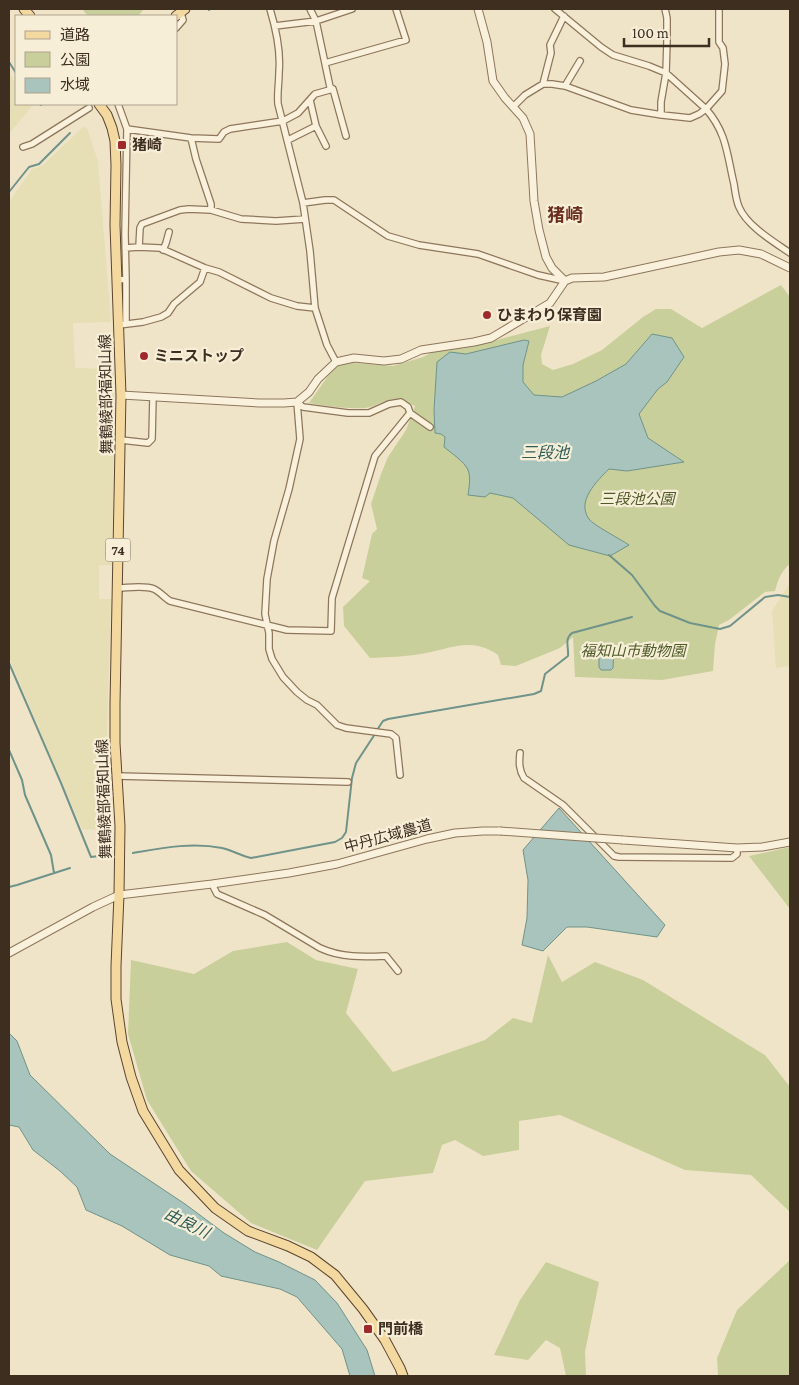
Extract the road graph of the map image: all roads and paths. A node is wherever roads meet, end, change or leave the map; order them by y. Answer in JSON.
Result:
{"nodes":[{"id":1,"x":270,"y":9,"type":"edge"},
{"id":2,"x":310,"y":9,"type":"edge"},
{"id":3,"x":352,"y":9,"type":"edge"},
{"id":4,"x":396,"y":9,"type":"edge"},
{"id":5,"x":478,"y":9,"type":"edge"},
{"id":6,"x":555,"y":9,"type":"edge"},
{"id":7,"x":665,"y":9,"type":"edge"},
{"id":8,"x":719,"y":9,"type":"edge"},
{"id":9,"x":180,"y":11,"type":"edge"},
{"id":10,"x":564,"y":16,"type":"junction"},
{"id":11,"x":316,"y":21,"type":"junction"},
{"id":12,"x":178,"y":26,"type":"edge"},
{"id":13,"x":275,"y":26,"type":"junction"},
{"id":14,"x":580,"y":61,"type":"dead end"},
{"id":15,"x":325,"y":63,"type":"junction"},
{"id":16,"x":666,"y":72,"type":"junction"},
{"id":17,"x":543,"y":84,"type":"junction"},
{"id":18,"x":565,"y":86,"type":"junction"},
{"id":19,"x":333,"y":89,"type":"junction"},
{"id":20,"x":310,"y":100,"type":"junction"},
{"id":21,"x":101,"y":105,"type":"edge"},
{"id":22,"x":118,"y":105,"type":"edge"},
{"id":23,"x":514,"y":107,"type":"junction"},
{"id":24,"x":89,"y":108,"type":"dead end"},
{"id":25,"x":706,"y":109,"type":"junction"},
{"id":26,"x":661,"y":115,"type":"junction"},
{"id":27,"x":283,"y":121,"type":"junction"},
{"id":28,"x":316,"y":126,"type":"junction"},
{"id":29,"x":127,"y":129,"type":"junction"},
{"id":30,"x":346,"y":136,"type":"dead end"},
{"id":31,"x":191,"y":138,"type":"junction"},
{"id":32,"x":288,"y":140,"type":"junction"},
{"id":33,"x":326,"y":146,"type":"dead end"},
{"id":34,"x":23,"y":147,"type":"dead end"},
{"id":35,"x":303,"y":203,"type":"junction"},
{"id":36,"x":211,"y":210,"type":"junction"},
{"id":37,"x":306,"y":219,"type":"junction"},
{"id":38,"x":169,"y":232,"type":"dead end"},
{"id":39,"x":140,"y":247,"type":"junction"},
{"id":40,"x":125,"y":248,"type":"junction"},
{"id":41,"x":163,"y":250,"type":"junction"},
{"id":42,"x":790,"y":253,"type":"edge"},
{"id":43,"x":205,"y":268,"type":"junction"},
{"id":44,"x":790,"y":268,"type":"edge"},
{"id":45,"x":121,"y":279,"type":"junction"},
{"id":46,"x":565,"y":281,"type":"junction"},
{"id":47,"x":315,"y":308,"type":"junction"},
{"id":48,"x":122,"y":325,"type":"junction"},
{"id":49,"x":336,"y":362,"type":"junction"},
{"id":50,"x":121,"y":395,"type":"junction"},
{"id":51,"x":153,"y":397,"type":"junction"},
{"id":52,"x":297,"y":402,"type":"junction"},
{"id":53,"x":410,"y":413,"type":"junction"},
{"id":54,"x":430,"y":427,"type":"dead end"},
{"id":55,"x":120,"y":440,"type":"junction"},
{"id":56,"x":117,"y":588,"type":"junction"},
{"id":57,"x":267,"y":624,"type":"junction"},
{"id":58,"x":520,"y":753,"type":"dead end"},
{"id":59,"x":400,"y":775,"type":"dead end"},
{"id":60,"x":117,"y":776,"type":"junction"},
{"id":61,"x":348,"y":782,"type":"dead end"},
{"id":62,"x":790,"y":842,"type":"edge"},
{"id":63,"x":737,"y":848,"type":"junction"},
{"id":64,"x":212,"y":884,"type":"junction"},
{"id":65,"x":119,"y":895,"type":"junction"},
{"id":66,"x":9,"y":953,"type":"edge"},
{"id":67,"x":398,"y":971,"type":"dead end"},
{"id":68,"x":403,"y":1376,"type":"edge"}],
"edges":[{"from":1,"to":13,"type":"street"},
{"from":2,"to":11,"type":"street"},
{"from":3,"to":11,"type":"street"},
{"from":4,"to":15,"type":"street"},
{"from":5,"to":23,"type":"street"},
{"from":6,"to":10,"type":"street"},
{"from":7,"to":16,"type":"street"},
{"from":8,"to":25,"type":"street"},
{"from":9,"to":12,"type":"street"},
{"from":10,"to":16,"type":"street"},
{"from":10,"to":17,"type":"street"},
{"from":11,"to":13,"type":"street"},
{"from":11,"to":15,"type":"street"},
{"from":13,"to":27,"type":"street"},
{"from":14,"to":18,"type":"street"},
{"from":15,"to":19,"type":"street"},
{"from":16,"to":25,"type":"street"},
{"from":16,"to":26,"type":"street"},
{"from":17,"to":18,"type":"street"},
{"from":17,"to":23,"type":"street"},
{"from":18,"to":26,"type":"street"},
{"from":19,"to":20,"type":"street"},
{"from":19,"to":30,"type":"street"},
{"from":20,"to":27,"type":"street"},
{"from":20,"to":28,"type":"street"},
{"from":21,"to":45,"type":"main road","name":"舞鶴綾部福知山線","number":"74"},
{"from":22,"to":29,"type":"street"},
{"from":23,"to":46,"type":"street"},
{"from":24,"to":34,"type":"street"},
{"from":25,"to":26,"type":"street"},
{"from":25,"to":42,"type":"street"},
{"from":27,"to":31,"type":"street"},
{"from":27,"to":32,"type":"street"},
{"from":28,"to":32,"type":"street"},
{"from":28,"to":33,"type":"street"},
{"from":29,"to":31,"type":"street"},
{"from":29,"to":40,"type":"street"},
{"from":31,"to":36,"type":"street"},
{"from":32,"to":35,"type":"street"},
{"from":35,"to":37,"type":"street"},
{"from":35,"to":46,"type":"street"},
{"from":36,"to":37,"type":"street"},
{"from":36,"to":39,"type":"street"},
{"from":37,"to":47,"type":"street"},
{"from":38,"to":41,"type":"street"},
{"from":39,"to":40,"type":"street"},
{"from":39,"to":41,"type":"street"},
{"from":40,"to":45,"type":"street"},
{"from":41,"to":43,"type":"street"},
{"from":43,"to":47,"type":"street"},
{"from":43,"to":48,"type":"street"},
{"from":44,"to":46,"type":"street"},
{"from":45,"to":48,"type":"main road","name":"舞鶴綾部福知山線","number":"74"},
{"from":46,"to":49,"type":"street"},
{"from":47,"to":49,"type":"street"},
{"from":48,"to":50,"type":"main road","name":"舞鶴綾部福知山線","number":"74"},
{"from":49,"to":52,"type":"street"},
{"from":50,"to":51,"type":"street"},
{"from":50,"to":55,"type":"main road","name":"舞鶴綾部福知山線","number":"74"},
{"from":51,"to":52,"type":"street"},
{"from":51,"to":55,"type":"street"},
{"from":52,"to":53,"type":"street"},
{"from":52,"to":57,"type":"street"},
{"from":53,"to":54,"type":"street"},
{"from":53,"to":57,"type":"street"},
{"from":55,"to":56,"type":"main road","name":"舞鶴綾部福知山線","number":"74"},
{"from":56,"to":57,"type":"street"},
{"from":56,"to":60,"type":"main road","name":"舞鶴綾部福知山線","number":"74"},
{"from":57,"to":59,"type":"street"},
{"from":58,"to":63,"type":"street"},
{"from":60,"to":61,"type":"street"},
{"from":60,"to":65,"type":"main road","name":"舞鶴綾部福知山線","number":"74"},
{"from":62,"to":63,"type":"street","name":"中丹広域農道"},
{"from":63,"to":64,"type":"street","name":"中丹広域農道","bridge":true},
{"from":64,"to":65,"type":"street","name":"中丹広域農道"},
{"from":64,"to":67,"type":"street"},
{"from":65,"to":66,"type":"street","name":"中丹広域農道"},
{"from":65,"to":68,"type":"main road","name":"舞鶴綾部福知山線","number":"74"}]}
